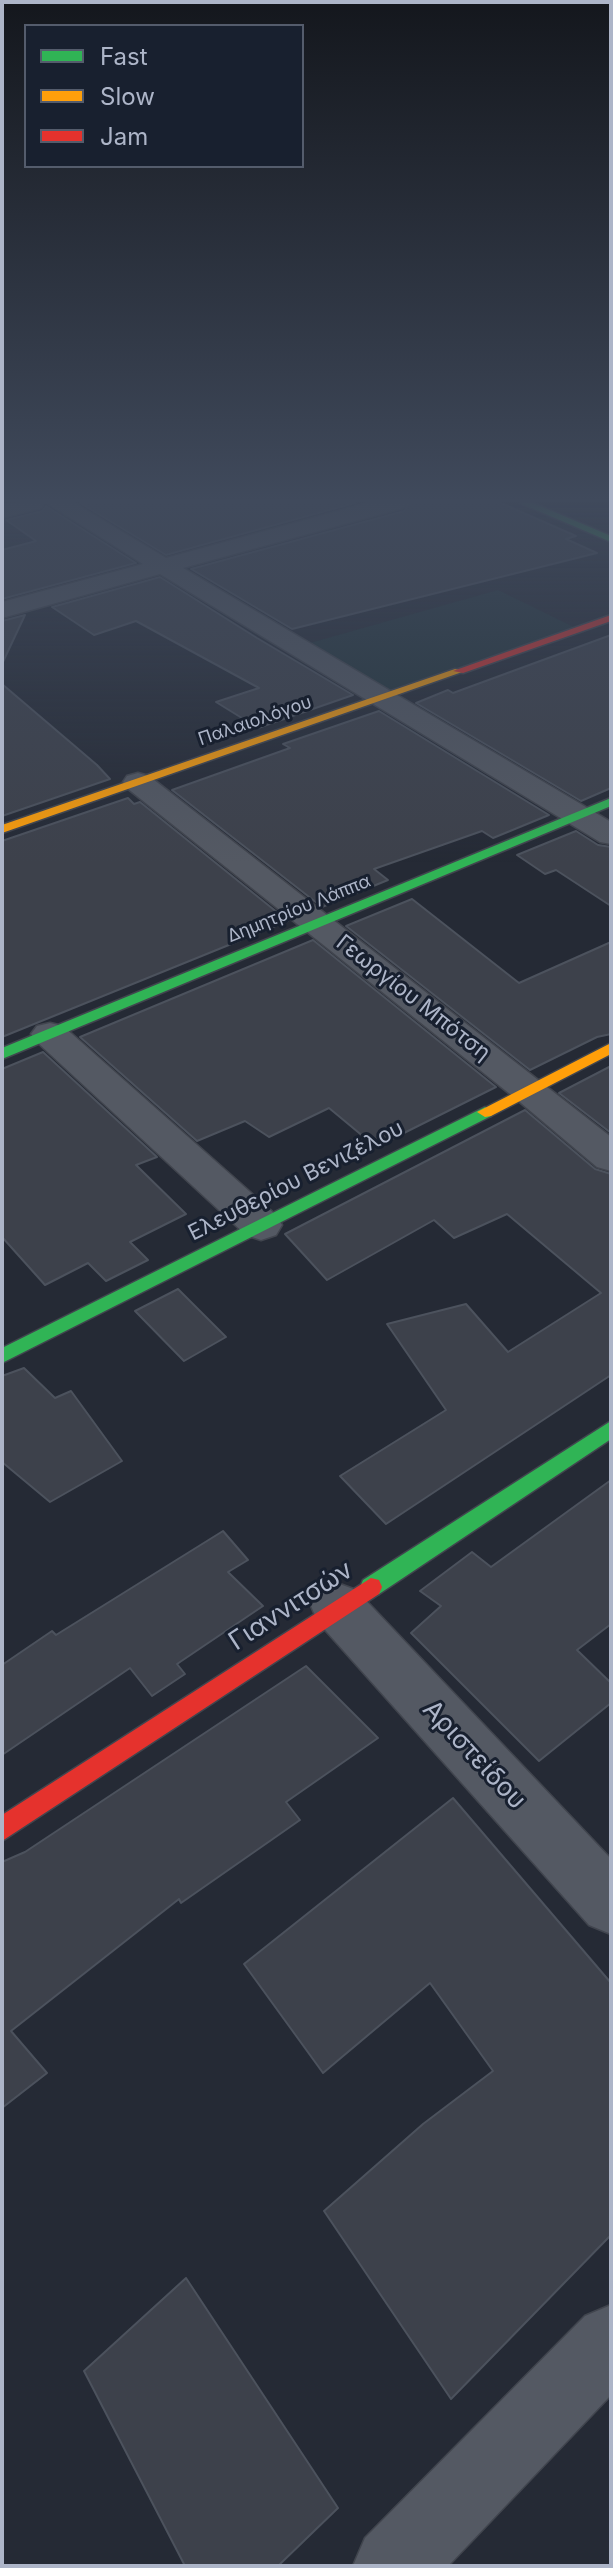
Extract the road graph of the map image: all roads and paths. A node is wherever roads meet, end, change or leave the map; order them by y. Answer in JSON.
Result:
{"nodes":[{"id":1,"x":257,"y":623,"type":"edge"},
{"id":2,"x":597,"y":623,"type":"edge"},
{"id":3,"x":382,"y":698,"type":"junction"},
{"id":4,"x":138,"y":782,"type":"junction"},
{"id":5,"x":611,"y":802,"type":"edge"},
{"id":6,"x":578,"y":816,"type":"junction"},
{"id":7,"x":2,"y":829,"type":"edge"},
{"id":8,"x":611,"y":835,"type":"edge"},
{"id":9,"x":318,"y":923,"type":"junction"},
{"id":10,"x":50,"y":1034,"type":"junction"},
{"id":11,"x":611,"y":1048,"type":"edge"},
{"id":12,"x":2,"y":1054,"type":"edge"},
{"id":13,"x":529,"y":1089,"type":"junction"},
{"id":14,"x":611,"y":1158,"type":"edge"},
{"id":15,"x":261,"y":1225,"type":"junction"},
{"id":16,"x":2,"y":1356,"type":"edge"},
{"id":17,"x":611,"y":1429,"type":"edge"},
{"id":18,"x":337,"y":1606,"type":"junction"},
{"id":19,"x":2,"y":1829,"type":"edge"},
{"id":20,"x":611,"y":1903,"type":"edge"},
{"id":21,"x":611,"y":2342,"type":"edge"},
{"id":22,"x":393,"y":2566,"type":"edge"}],
"edges":[{"from":1,"to":3,"type":"street"},
{"from":2,"to":3,"type":"street","name":"Παλαιολόγου"},
{"from":3,"to":4,"type":"street","name":"Παλαιολόγου"},
{"from":3,"to":6,"type":"street"},
{"from":4,"to":7,"type":"street","name":"Παλαιολόγου"},
{"from":4,"to":9,"type":"street","name":"Γεωργίου Μπότση"},
{"from":5,"to":6,"type":"street","name":"Δημητρίου Λάππα"},
{"from":6,"to":8,"type":"street"},
{"from":6,"to":9,"type":"street","name":"Δημητρίου Λάππα"},
{"from":9,"to":10,"type":"street","name":"Δημητρίου Λάππα"},
{"from":9,"to":13,"type":"street","name":"Γεωργίου Μπότση"},
{"from":10,"to":12,"type":"street","name":"Δημητρίου Λάππα"},
{"from":10,"to":15,"type":"street"},
{"from":11,"to":13,"type":"street","name":"Ελευθερίου Βενιζέλου"},
{"from":13,"to":14,"type":"street","name":"Γεωργίου Μπότση"},
{"from":13,"to":15,"type":"street","name":"Ελευθερίου Βενιζέλου"},
{"from":15,"to":16,"type":"street","name":"Ελευθερίου Βενιζέλου"},
{"from":17,"to":18,"type":"street","name":"Γιαννιτσών"},
{"from":18,"to":19,"type":"street","name":"Γιαννιτσών"},
{"from":18,"to":20,"type":"street","name":"Αριστείδου"},
{"from":21,"to":22,"type":"street"}]}
